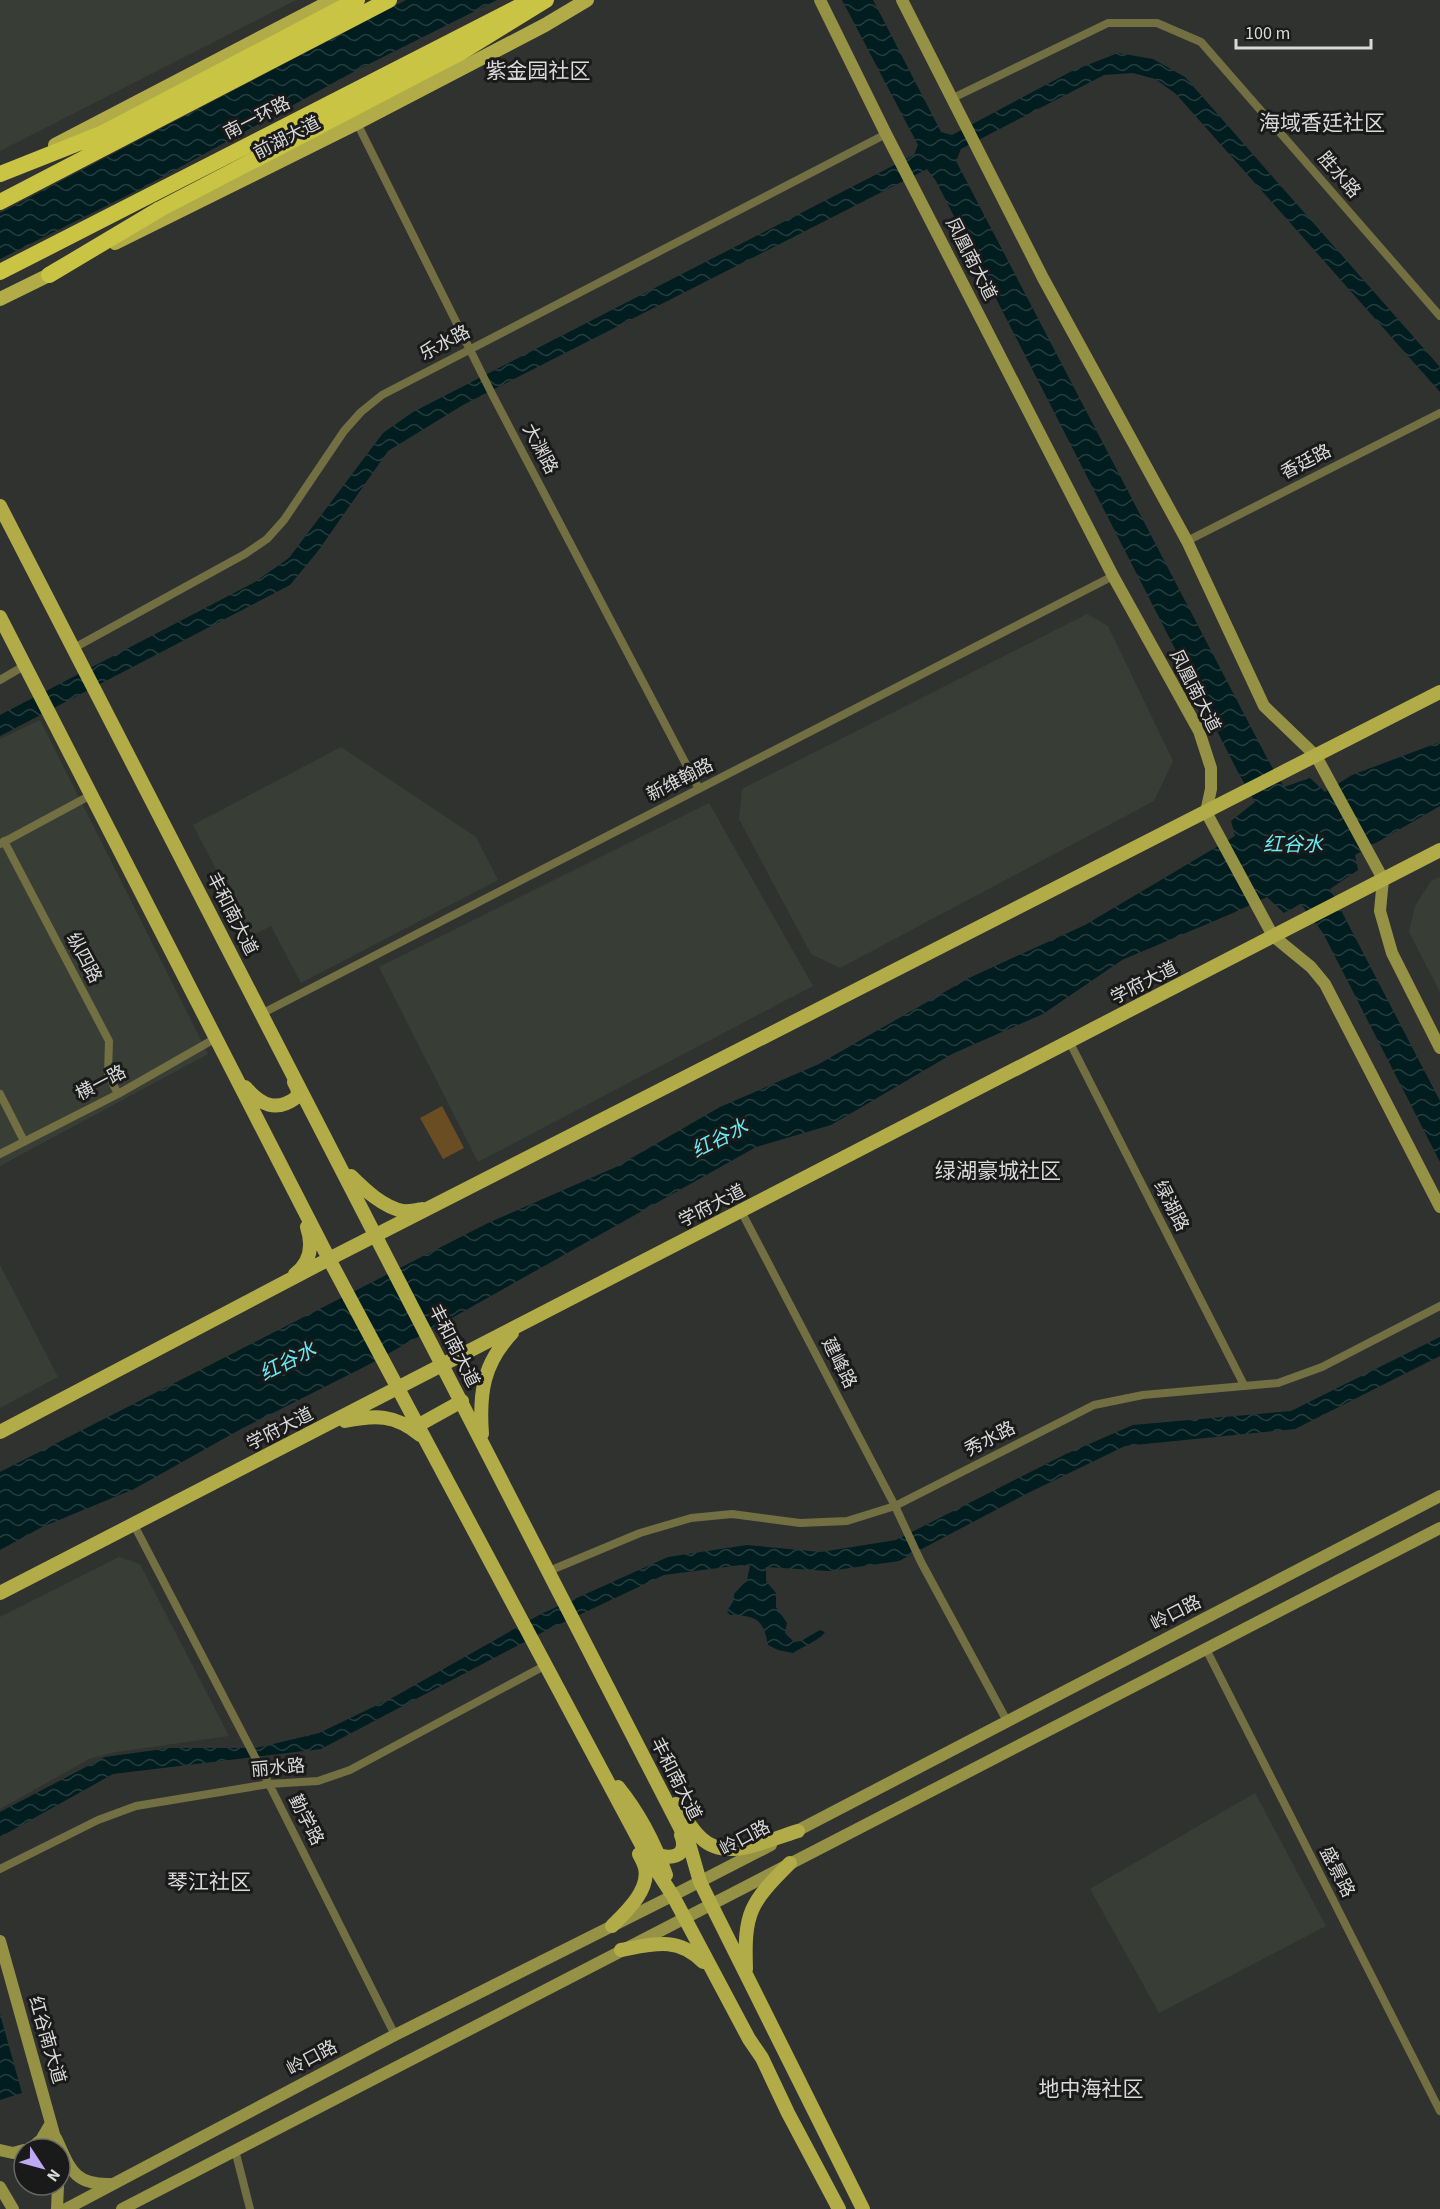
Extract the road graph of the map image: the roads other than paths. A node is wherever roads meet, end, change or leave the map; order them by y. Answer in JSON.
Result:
{"nodes":[{"id":1,"x":333,"y":0,"type":"edge"},
{"id":2,"x":357,"y":0,"type":"edge"},
{"id":3,"x":389,"y":0,"type":"edge"},
{"id":4,"x":532,"y":0,"type":"edge"},
{"id":5,"x":546,"y":0,"type":"edge"},
{"id":6,"x":587,"y":0,"type":"edge"},
{"id":7,"x":820,"y":0,"type":"edge"},
{"id":8,"x":902,"y":0,"type":"edge"},
{"id":9,"x":952,"y":98,"type":"junction"},
{"id":10,"x":357,"y":123,"type":"junction"},
{"id":11,"x":885,"y":134,"type":"junction"},
{"id":12,"x":0,"y":174,"type":"edge"},
{"id":13,"x":0,"y":202,"type":"edge"},
{"id":14,"x":0,"y":272,"type":"edge"},
{"id":15,"x":49,"y":275,"type":"junction"},
{"id":16,"x":1,"y":299,"type":"edge"},
{"id":17,"x":1440,"y":316,"type":"edge"},
{"id":18,"x":470,"y":348,"type":"junction"},
{"id":19,"x":1440,"y":413,"type":"edge"},
{"id":20,"x":0,"y":506,"type":"edge"},
{"id":21,"x":1187,"y":541,"type":"junction"},
{"id":22,"x":1113,"y":576,"type":"junction"},
{"id":23,"x":0,"y":617,"type":"edge"},
{"id":24,"x":74,"y":648,"type":"junction"},
{"id":25,"x":24,"y":666,"type":"junction"},
{"id":26,"x":0,"y":680,"type":"edge"},
{"id":27,"x":1440,"y":692,"type":"edge"},
{"id":28,"x":1316,"y":756,"type":"junction"},
{"id":29,"x":699,"y":789,"type":"junction"},
{"id":30,"x":91,"y":795,"type":"junction"},
{"id":31,"x":1206,"y":812,"type":"junction"},
{"id":32,"x":2,"y":843,"type":"edge"},
{"id":33,"x":1440,"y":850,"type":"edge"},
{"id":34,"x":1383,"y":879,"type":"junction"},
{"id":35,"x":1273,"y":936,"type":"junction"},
{"id":36,"x":263,"y":1013,"type":"junction"},
{"id":37,"x":216,"y":1038,"type":"junction"},
{"id":38,"x":1069,"y":1041,"type":"junction"},
{"id":39,"x":1440,"y":1048,"type":"edge"},
{"id":40,"x":282,"y":1050,"type":"junction"},
{"id":41,"x":234,"y":1074,"type":"junction"},
{"id":42,"x":0,"y":1094,"type":"edge"},
{"id":43,"x":118,"y":1094,"type":"junction"},
{"id":44,"x":24,"y":1141,"type":"junction"},
{"id":45,"x":0,"y":1154,"type":"edge"},
{"id":46,"x":341,"y":1166,"type":"junction"},
{"id":47,"x":297,"y":1197,"type":"junction"},
{"id":48,"x":1440,"y":1207,"type":"edge"},
{"id":49,"x":430,"y":1209,"type":"junction"},
{"id":50,"x":741,"y":1211,"type":"junction"},
{"id":51,"x":377,"y":1236,"type":"junction"},
{"id":52,"x":329,"y":1259,"type":"junction"},
{"id":53,"x":279,"y":1286,"type":"junction"},
{"id":54,"x":1440,"y":1306,"type":"edge"},
{"id":55,"x":520,"y":1325,"type":"junction"},
{"id":56,"x":443,"y":1365,"type":"junction"},
{"id":57,"x":394,"y":1383,"type":"junction"},
{"id":58,"x":1244,"y":1385,"type":"junction"},
{"id":59,"x":462,"y":1401,"type":"junction"},
{"id":60,"x":332,"y":1423,"type":"junction"},
{"id":61,"x":0,"y":1432,"type":"edge"},
{"id":62,"x":421,"y":1432,"type":"junction"},
{"id":63,"x":483,"y":1442,"type":"junction"},
{"id":64,"x":1440,"y":1496,"type":"edge"},
{"id":65,"x":895,"y":1506,"type":"junction"},
{"id":66,"x":134,"y":1525,"type":"junction"},
{"id":67,"x":1440,"y":1528,"type":"edge"},
{"id":68,"x":549,"y":1571,"type":"junction"},
{"id":69,"x":0,"y":1593,"type":"edge"},
{"id":70,"x":1206,"y":1648,"type":"junction"},
{"id":71,"x":546,"y":1665,"type":"junction"},
{"id":72,"x":1007,"y":1721,"type":"junction"},
{"id":73,"x":598,"y":1762,"type":"junction"},
{"id":74,"x":652,"y":1773,"type":"junction"},
{"id":75,"x":269,"y":1784,"type":"junction"},
{"id":76,"x":616,"y":1797,"type":"junction"},
{"id":77,"x":674,"y":1815,"type":"junction"},
{"id":78,"x":798,"y":1831,"type":"junction"},
{"id":79,"x":636,"y":1835,"type":"junction"},
{"id":80,"x":659,"y":1856,"type":"junction"},
{"id":81,"x":790,"y":1863,"type":"junction"},
{"id":82,"x":0,"y":1869,"type":"edge"},
{"id":83,"x":700,"y":1882,"type":"junction"},
{"id":84,"x":673,"y":1896,"type":"junction"},
{"id":85,"x":711,"y":1903,"type":"junction"},
{"id":86,"x":684,"y":1918,"type":"junction"},
{"id":87,"x":612,"y":1926,"type":"junction"},
{"id":88,"x":0,"y":1941,"type":"edge"},
{"id":89,"x":621,"y":1950,"type":"junction"},
{"id":90,"x":746,"y":1974,"type":"junction"},
{"id":91,"x":715,"y":1975,"type":"junction"},
{"id":92,"x":395,"y":2034,"type":"junction"},
{"id":93,"x":1440,"y":2111,"type":"edge"},
{"id":94,"x":53,"y":2128,"type":"junction"},
{"id":95,"x":44,"y":2137,"type":"edge"},
{"id":96,"x":54,"y":2137,"type":"edge"},
{"id":97,"x":235,"y":2150,"type":"junction"},
{"id":98,"x":114,"y":2184,"type":"junction"},
{"id":99,"x":0,"y":2187,"type":"edge"},
{"id":100,"x":0,"y":2200,"type":"edge"},
{"id":101,"x":0,"y":2209,"type":"edge"},
{"id":102,"x":13,"y":2209,"type":"edge"},
{"id":103,"x":66,"y":2209,"type":"edge"},
{"id":104,"x":122,"y":2209,"type":"edge"},
{"id":105,"x":250,"y":2209,"type":"edge"},
{"id":106,"x":839,"y":2209,"type":"edge"},
{"id":107,"x":863,"y":2209,"type":"edge"}],
"edges":[{"from":1,"to":12,"type":"main road"},
{"from":2,"to":12,"type":"highway"},
{"from":3,"to":13,"type":"highway"},
{"from":4,"to":14,"type":"highway","name":"南一环路"},
{"from":5,"to":15,"type":"highway"},
{"from":6,"to":10,"type":"main road","name":"前湖大道"},
{"from":7,"to":11,"type":"street"},
{"from":8,"to":9,"type":"street"},
{"from":9,"to":17,"type":"street","name":"胜水路"},
{"from":9,"to":21,"type":"street"},
{"from":10,"to":15,"type":"main road","name":"前湖大道"},
{"from":10,"to":18,"type":"street","name":"大渊路"},
{"from":11,"to":18,"type":"street","name":"乐水路"},
{"from":11,"to":22,"type":"street","name":"凤凰南大道"},
{"from":15,"to":16,"type":"main road","name":"前湖大道"},
{"from":18,"to":24,"type":"street","name":"乐水路"},
{"from":18,"to":29,"type":"street","name":"大渊路"},
{"from":19,"to":21,"type":"street","name":"香廷路"},
{"from":20,"to":24,"type":"main road","name":"丰和南大道"},
{"from":21,"to":28,"type":"street"},
{"from":22,"to":29,"type":"street","name":"新维翰路"},
{"from":22,"to":31,"type":"street","name":"凤凰南大道"},
{"from":23,"to":25,"type":"main road"},
{"from":24,"to":36,"type":"main road","name":"丰和南大道"},
{"from":25,"to":26,"type":"street"},
{"from":25,"to":30,"type":"main road"},
{"from":27,"to":28,"type":"main road"},
{"from":28,"to":31,"type":"main road"},
{"from":28,"to":34,"type":"street"},
{"from":29,"to":36,"type":"street","name":"新维翰路"},
{"from":30,"to":32,"type":"street"},
{"from":30,"to":37,"type":"main road"},
{"from":31,"to":35,"type":"street"},
{"from":31,"to":49,"type":"main road"},
{"from":32,"to":43,"type":"street","name":"纵四路"},
{"from":33,"to":34,"type":"main road","name":"学府大道"},
{"from":34,"to":35,"type":"main road","name":"学府大道"},
{"from":34,"to":39,"type":"street"},
{"from":35,"to":38,"type":"main road","name":"学府大道"},
{"from":35,"to":48,"type":"street"},
{"from":36,"to":40,"type":"main road","name":"丰和南大道"},
{"from":37,"to":41,"type":"main road"},
{"from":37,"to":43,"type":"street","name":"横一路"},
{"from":38,"to":50,"type":"main road","name":"学府大道"},
{"from":38,"to":58,"type":"street","name":"绿湖路"},
{"from":40,"to":41,"type":"main road"},
{"from":40,"to":46,"type":"main road","name":"丰和南大道"},
{"from":41,"to":47,"type":"main road"},
{"from":42,"to":44,"type":"street"},
{"from":43,"to":44,"type":"street","name":"横一路"},
{"from":44,"to":45,"type":"street","name":"横一路"},
{"from":46,"to":49,"type":"main road"},
{"from":46,"to":51,"type":"main road","name":"丰和南大道"},
{"from":47,"to":52,"type":"main road"},
{"from":47,"to":53,"type":"main road"},
{"from":49,"to":51,"type":"main road"},
{"from":50,"to":55,"type":"main road","name":"学府大道"},
{"from":50,"to":65,"type":"street","name":"建峰路"},
{"from":51,"to":52,"type":"main road"},
{"from":51,"to":56,"type":"main road","name":"丰和南大道"},
{"from":52,"to":53,"type":"main road"},
{"from":52,"to":57,"type":"main road"},
{"from":53,"to":61,"type":"main road"},
{"from":54,"to":58,"type":"street","name":"秀水路"},
{"from":55,"to":56,"type":"main road","name":"学府大道"},
{"from":55,"to":63,"type":"main road"},
{"from":56,"to":57,"type":"main road","name":"学府大道"},
{"from":56,"to":59,"type":"main road","name":"丰和南大道"},
{"from":57,"to":60,"type":"main road","name":"学府大道"},
{"from":57,"to":62,"type":"main road"},
{"from":58,"to":65,"type":"street","name":"秀水路"},
{"from":59,"to":62,"type":"main road"},
{"from":59,"to":63,"type":"main road","name":"丰和南大道"},
{"from":60,"to":62,"type":"main road"},
{"from":60,"to":66,"type":"main road","name":"学府大道"},
{"from":62,"to":71,"type":"main road"},
{"from":63,"to":68,"type":"main road","name":"丰和南大道"},
{"from":64,"to":72,"type":"street","name":"岭口路"},
{"from":65,"to":68,"type":"street","name":"秀水路"},
{"from":65,"to":72,"type":"street","name":"建峰路"},
{"from":66,"to":69,"type":"main road","name":"学府大道"},
{"from":66,"to":75,"type":"street","name":"勤学路"},
{"from":67,"to":70,"type":"street"},
{"from":68,"to":74,"type":"main road","name":"丰和南大道"},
{"from":70,"to":81,"type":"street"},
{"from":70,"to":93,"type":"street","name":"盛景路"},
{"from":71,"to":73,"type":"main road"},
{"from":71,"to":75,"type":"street","name":"丽水路"},
{"from":72,"to":78,"type":"street","name":"岭口路"},
{"from":73,"to":76,"type":"main road"},
{"from":73,"to":80,"type":"main road"},
{"from":74,"to":77,"type":"main road","name":"丰和南大道"},
{"from":74,"to":78,"type":"main road"},
{"from":75,"to":82,"type":"street","name":"丽水路"},
{"from":75,"to":92,"type":"street","name":"勤学路"},
{"from":76,"to":79,"type":"main road"},
{"from":76,"to":87,"type":"main road"},
{"from":77,"to":80,"type":"main road"},
{"from":77,"to":83,"type":"main road","name":"丰和南大道"},
{"from":78,"to":83,"type":"street","name":"岭口路"},
{"from":79,"to":80,"type":"main road"},
{"from":79,"to":84,"type":"main road"},
{"from":80,"to":84,"type":"main road"},
{"from":81,"to":85,"type":"street"},
{"from":81,"to":90,"type":"main road"},
{"from":83,"to":84,"type":"street","name":"岭口路"},
{"from":83,"to":85,"type":"main road","name":"丰和南大道"},
{"from":84,"to":86,"type":"main road"},
{"from":84,"to":87,"type":"street","name":"岭口路"},
{"from":85,"to":86,"type":"street"},
{"from":85,"to":90,"type":"main road","name":"丰和南大道"},
{"from":86,"to":89,"type":"street"},
{"from":86,"to":91,"type":"main road"},
{"from":87,"to":92,"type":"street","name":"岭口路"},
{"from":88,"to":94,"type":"street","name":"红谷南大道"},
{"from":89,"to":91,"type":"main road"},
{"from":89,"to":97,"type":"street"},
{"from":90,"to":107,"type":"main road","name":"丰和南大道"},
{"from":91,"to":106,"type":"main road"},
{"from":92,"to":98,"type":"street","name":"岭口路"},
{"from":94,"to":95,"type":"street"},
{"from":94,"to":96,"type":"street","name":"红谷南大道"},
{"from":94,"to":98,"type":"street"},
{"from":97,"to":104,"type":"street"},
{"from":97,"to":105,"type":"street"},
{"from":98,"to":103,"type":"street","name":"岭口路"},
{"from":99,"to":102,"type":"street"},
{"from":100,"to":101,"type":"street"}]}
